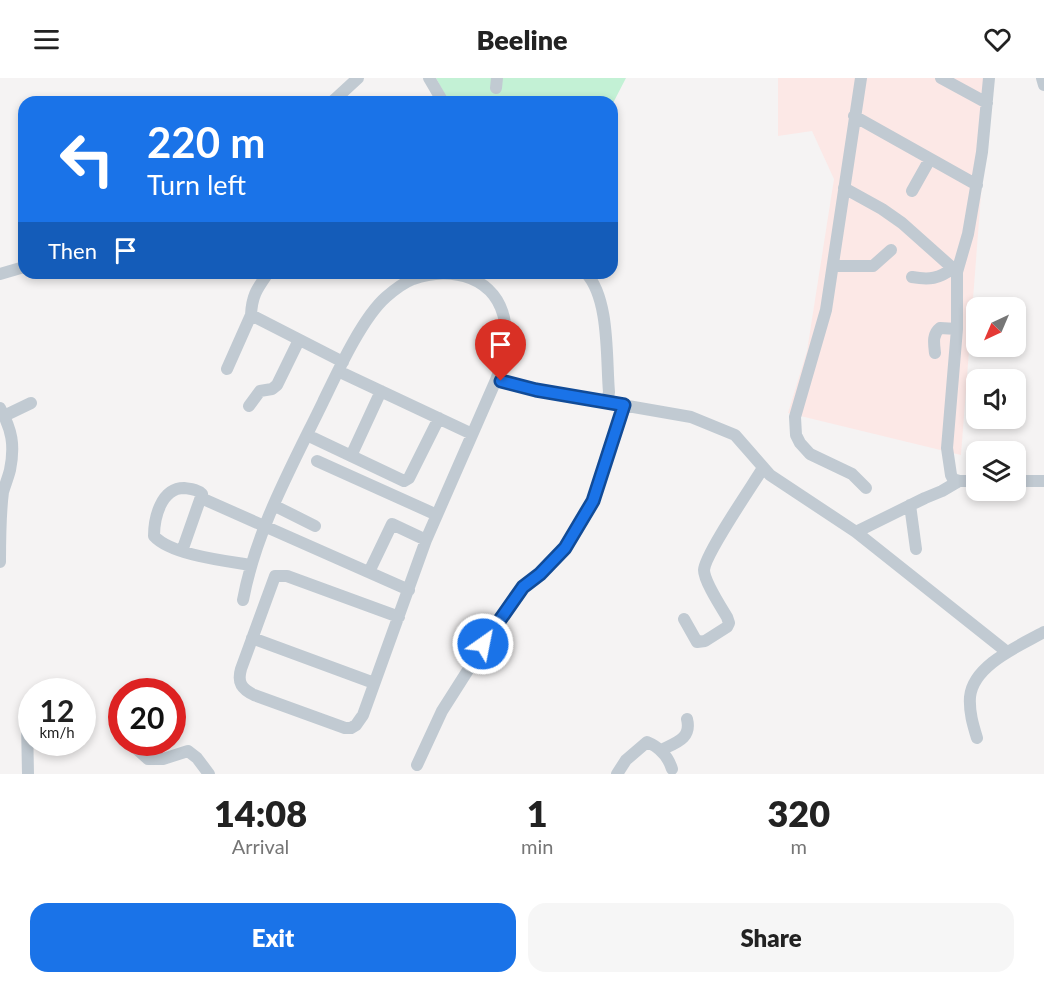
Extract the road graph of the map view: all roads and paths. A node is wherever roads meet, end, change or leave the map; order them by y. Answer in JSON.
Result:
{"nodes":[{"id":1,"x":358,"y":78,"type":"edge"},
{"id":2,"x":429,"y":78,"type":"edge"},
{"id":3,"x":861,"y":78,"type":"edge"},
{"id":4,"x":941,"y":78,"type":"edge"},
{"id":5,"x":989,"y":78,"type":"edge"},
{"id":6,"x":1042,"y":78,"type":"edge"},
{"id":7,"x":1044,"y":85,"type":"edge"},
{"id":8,"x":338,"y":96,"type":"edge"},
{"id":9,"x":440,"y":96,"type":"edge"},
{"id":10,"x":987,"y":103,"type":"junction"},
{"id":11,"x":854,"y":116,"type":"junction"},
{"id":12,"x":930,"y":159,"type":"junction"},
{"id":13,"x":977,"y":185,"type":"junction"},
{"id":14,"x":844,"y":188,"type":"junction"},
{"id":15,"x":912,"y":191,"type":"dead end"},
{"id":16,"x":891,"y":250,"type":"dead end"},
{"id":17,"x":833,"y":266,"type":"junction"},
{"id":18,"x":18,"y":269,"type":"edge"},
{"id":19,"x":955,"y":270,"type":"junction"},
{"id":20,"x":0,"y":274,"type":"edge"},
{"id":21,"x":912,"y":277,"type":"dead end"},
{"id":22,"x":264,"y":279,"type":"edge"},
{"id":23,"x":411,"y":279,"type":"edge"},
{"id":24,"x":473,"y":279,"type":"edge"},
{"id":25,"x":590,"y":279,"type":"edge"},
{"id":26,"x":251,"y":315,"type":"junction"},
{"id":27,"x":957,"y":329,"type":"junction"},
{"id":28,"x":299,"y":340,"type":"junction"},
{"id":29,"x":935,"y":353,"type":"dead end"},
{"id":30,"x":340,"y":366,"type":"junction"},
{"id":31,"x":227,"y":369,"type":"dead end"},
{"id":32,"x":496,"y":380,"type":"junction"},
{"id":33,"x":381,"y":391,"type":"junction"},
{"id":34,"x":607,"y":402,"type":"junction"},
{"id":35,"x":31,"y":403,"type":"dead end"},
{"id":36,"x":624,"y":405,"type":"junction"},
{"id":37,"x":249,"y":406,"type":"dead end"},
{"id":38,"x":2,"y":412,"type":"edge"},
{"id":39,"x":439,"y":418,"type":"junction"},
{"id":40,"x":472,"y":434,"type":"junction"},
{"id":41,"x":307,"y":435,"type":"junction"},
{"id":42,"x":351,"y":456,"type":"junction"},
{"id":43,"x":317,"y":461,"type":"dead end"},
{"id":44,"x":763,"y":468,"type":"junction"},
{"id":45,"x":1044,"y":481,"type":"edge"},
{"id":46,"x":959,"y":482,"type":"junction"},
{"id":47,"x":966,"y":482,"type":"edge"},
{"id":48,"x":1026,"y":482,"type":"edge"},
{"id":49,"x":866,"y":488,"type":"dead end"},
{"id":50,"x":201,"y":498,"type":"junction"},
{"id":51,"x":275,"y":506,"type":"junction"},
{"id":52,"x":910,"y":506,"type":"junction"},
{"id":53,"x":437,"y":515,"type":"junction"},
{"id":54,"x":315,"y":526,"type":"dead end"},
{"id":55,"x":265,"y":527,"type":"junction"},
{"id":56,"x":855,"y":532,"type":"junction"},
{"id":57,"x":426,"y":540,"type":"junction"},
{"id":58,"x":916,"y":549,"type":"dead end"},
{"id":59,"x":183,"y":551,"type":"junction"},
{"id":60,"x":0,"y":562,"type":"edge"},
{"id":61,"x":252,"y":566,"type":"junction"},
{"id":62,"x":369,"y":572,"type":"junction"},
{"id":63,"x":409,"y":590,"type":"junction"},
{"id":64,"x":243,"y":600,"type":"dead end"},
{"id":65,"x":399,"y":617,"type":"junction"},
{"id":66,"x":684,"y":619,"type":"dead end"},
{"id":67,"x":1044,"y":632,"type":"edge"},
{"id":68,"x":252,"y":638,"type":"junction"},
{"id":69,"x":1007,"y":652,"type":"junction"},
{"id":70,"x":374,"y":683,"type":"junction"},
{"id":71,"x":687,"y":719,"type":"dead end"},
{"id":72,"x":977,"y":738,"type":"dead end"},
{"id":73,"x":660,"y":750,"type":"junction"},
{"id":74,"x":186,"y":752,"type":"edge"},
{"id":75,"x":28,"y":756,"type":"edge"},
{"id":76,"x":145,"y":756,"type":"edge"},
{"id":77,"x":172,"y":756,"type":"edge"},
{"id":78,"x":417,"y":765,"type":"dead end"},
{"id":79,"x":672,"y":769,"type":"dead end"},
{"id":80,"x":28,"y":774,"type":"edge"},
{"id":81,"x":209,"y":774,"type":"edge"},
{"id":82,"x":617,"y":774,"type":"edge"}],
"edges":[{"from":1,"to":8,"type":"street"},
{"from":2,"to":9,"type":"street"},
{"from":3,"to":11,"type":"street"},
{"from":4,"to":10,"type":"street"},
{"from":5,"to":10,"type":"street"},
{"from":6,"to":7,"type":"street"},
{"from":10,"to":13,"type":"street"},
{"from":11,"to":12,"type":"street"},
{"from":11,"to":14,"type":"street"},
{"from":12,"to":13,"type":"street"},
{"from":12,"to":15,"type":"street"},
{"from":13,"to":19,"type":"street"},
{"from":14,"to":17,"type":"street"},
{"from":14,"to":19,"type":"street"},
{"from":16,"to":17,"type":"street"},
{"from":17,"to":49,"type":"street"},
{"from":18,"to":20,"type":"street"},
{"from":19,"to":21,"type":"street"},
{"from":19,"to":27,"type":"street"},
{"from":22,"to":26,"type":"street"},
{"from":23,"to":30,"type":"street"},
{"from":24,"to":32,"type":"street"},
{"from":25,"to":34,"type":"street"},
{"from":26,"to":28,"type":"street"},
{"from":26,"to":31,"type":"street"},
{"from":27,"to":29,"type":"street"},
{"from":27,"to":46,"type":"street"},
{"from":28,"to":30,"type":"street"},
{"from":28,"to":37,"type":"street"},
{"from":30,"to":33,"type":"street"},
{"from":30,"to":41,"type":"street"},
{"from":32,"to":34,"type":"street"},
{"from":32,"to":40,"type":"street"},
{"from":33,"to":39,"type":"street"},
{"from":33,"to":42,"type":"street"},
{"from":34,"to":36,"type":"street"},
{"from":35,"to":38,"type":"street"},
{"from":36,"to":44,"type":"street"},
{"from":36,"to":78,"type":"street"},
{"from":38,"to":60,"type":"street"},
{"from":39,"to":40,"type":"street"},
{"from":39,"to":42,"type":"street"},
{"from":40,"to":53,"type":"street"},
{"from":41,"to":42,"type":"street"},
{"from":41,"to":51,"type":"street"},
{"from":43,"to":53,"type":"street"},
{"from":44,"to":56,"type":"street"},
{"from":44,"to":66,"type":"street"},
{"from":45,"to":48,"type":"street"},
{"from":46,"to":47,"type":"street"},
{"from":46,"to":52,"type":"street"},
{"from":50,"to":55,"type":"street"},
{"from":50,"to":59,"type":"street"},
{"from":50,"to":59,"type":"street"},
{"from":51,"to":54,"type":"street"},
{"from":51,"to":55,"type":"street"},
{"from":52,"to":56,"type":"street"},
{"from":52,"to":58,"type":"street"},
{"from":53,"to":57,"type":"street"},
{"from":55,"to":61,"type":"street"},
{"from":55,"to":62,"type":"street"},
{"from":56,"to":69,"type":"street"},
{"from":57,"to":62,"type":"street"},
{"from":57,"to":63,"type":"street"},
{"from":59,"to":61,"type":"street"},
{"from":61,"to":64,"type":"street"},
{"from":62,"to":63,"type":"street"},
{"from":63,"to":65,"type":"street"},
{"from":65,"to":68,"type":"street"},
{"from":65,"to":70,"type":"street"},
{"from":67,"to":69,"type":"street"},
{"from":68,"to":70,"type":"street"},
{"from":68,"to":70,"type":"street"},
{"from":69,"to":72,"type":"street"},
{"from":71,"to":73,"type":"street"},
{"from":73,"to":79,"type":"street"},
{"from":73,"to":82,"type":"street"},
{"from":74,"to":81,"type":"street"},
{"from":75,"to":80,"type":"street"},
{"from":76,"to":77,"type":"street"}]}
